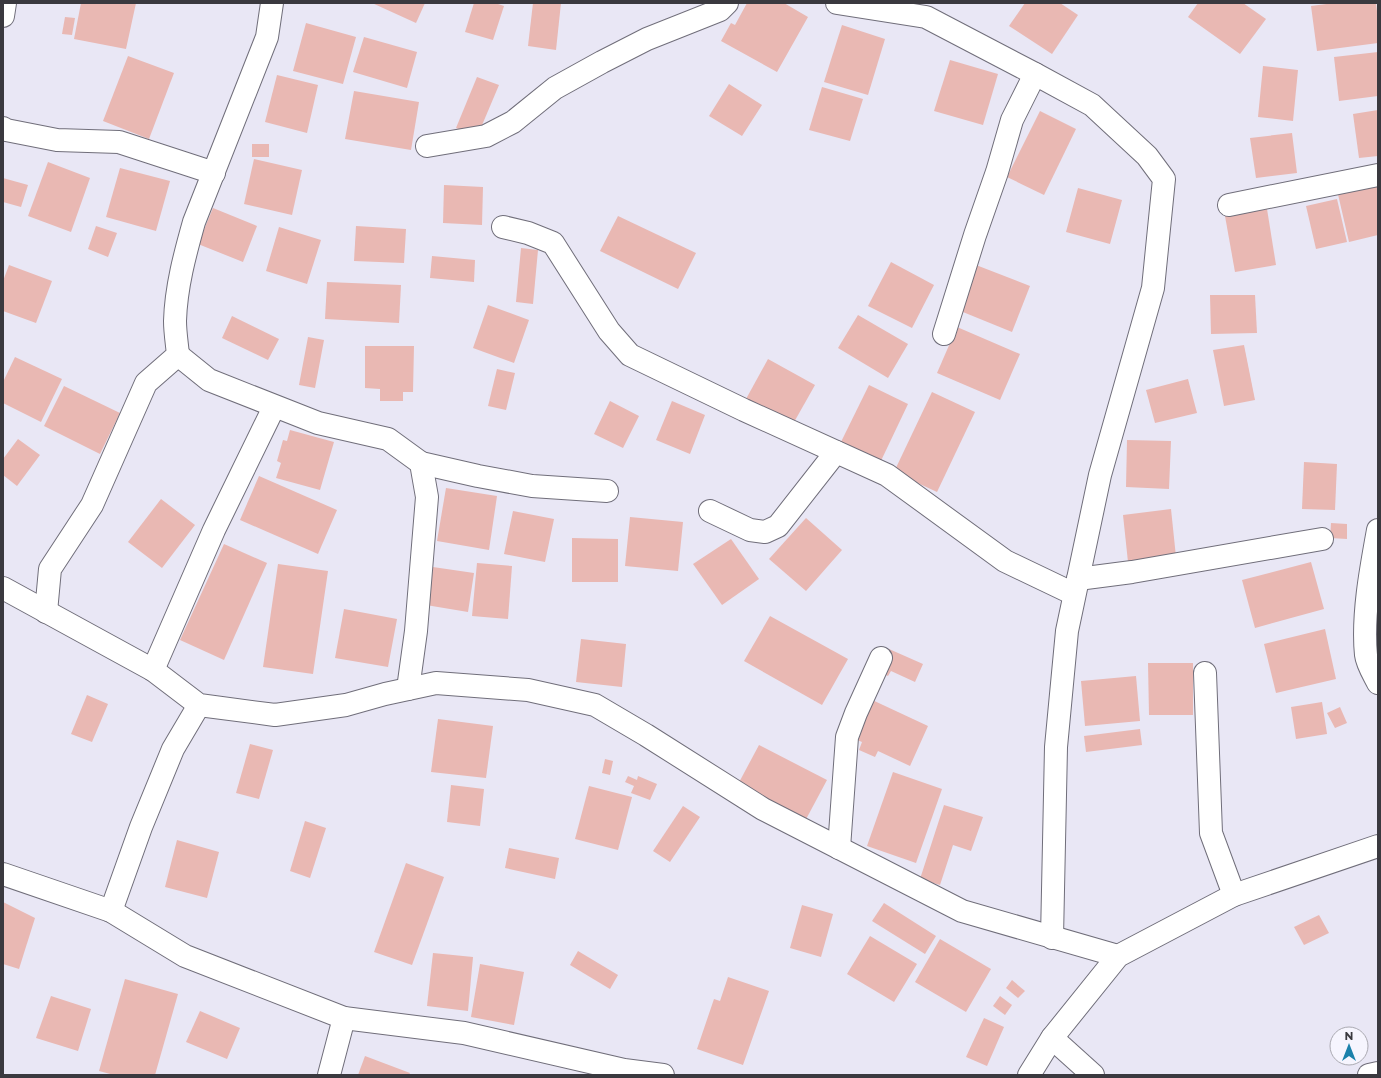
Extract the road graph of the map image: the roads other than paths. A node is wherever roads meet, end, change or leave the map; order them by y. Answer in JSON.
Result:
{"nodes":[{"id":1,"x":5,"y":3,"type":"edge"},
{"id":2,"x":272,"y":3,"type":"edge"},
{"id":3,"x":728,"y":3,"type":"edge"},
{"id":4,"x":837,"y":3,"type":"edge"},
{"id":5,"x":3,"y":16,"type":"edge"},
{"id":6,"x":1035,"y":74,"type":"junction"},
{"id":7,"x":3,"y":128,"type":"edge"},
{"id":8,"x":427,"y":146,"type":"dead end"},
{"id":9,"x":214,"y":173,"type":"junction"},
{"id":10,"x":1378,"y":175,"type":"edge"},
{"id":11,"x":1229,"y":206,"type":"dead end"},
{"id":12,"x":503,"y":227,"type":"dead end"},
{"id":13,"x":944,"y":334,"type":"dead end"},
{"id":14,"x":178,"y":355,"type":"junction"},
{"id":15,"x":274,"y":406,"type":"junction"},
{"id":16,"x":836,"y":452,"type":"junction"},
{"id":17,"x":421,"y":463,"type":"junction"},
{"id":18,"x":607,"y":491,"type":"dead end"},
{"id":19,"x":710,"y":511,"type":"dead end"},
{"id":20,"x":1378,"y":530,"type":"edge"},
{"id":21,"x":1322,"y":539,"type":"dead end"},
{"id":22,"x":1076,"y":587,"type":"junction"},
{"id":23,"x":3,"y":588,"type":"edge"},
{"id":24,"x":46,"y":612,"type":"junction"},
{"id":25,"x":881,"y":658,"type":"dead end"},
{"id":26,"x":153,"y":670,"type":"junction"},
{"id":27,"x":1205,"y":673,"type":"dead end"},
{"id":28,"x":1378,"y":683,"type":"edge"},
{"id":29,"x":408,"y":689,"type":"junction"},
{"id":30,"x":199,"y":705,"type":"junction"},
{"id":31,"x":1378,"y":846,"type":"edge"},
{"id":32,"x":839,"y":848,"type":"junction"},
{"id":33,"x":3,"y":874,"type":"edge"},
{"id":34,"x":1234,"y":895,"type":"junction"},
{"id":35,"x":111,"y":911,"type":"junction"},
{"id":36,"x":1052,"y":938,"type":"junction"},
{"id":37,"x":1118,"y":956,"type":"junction"},
{"id":38,"x":344,"y":1018,"type":"junction"},
{"id":39,"x":1052,"y":1038,"type":"junction"},
{"id":40,"x":1378,"y":1073,"type":"edge"},
{"id":41,"x":329,"y":1075,"type":"edge"},
{"id":42,"x":664,"y":1075,"type":"edge"},
{"id":43,"x":1029,"y":1075,"type":"edge"},
{"id":44,"x":1093,"y":1075,"type":"edge"},
{"id":45,"x":1369,"y":1075,"type":"edge"}],
"edges":[{"from":1,"to":5,"type":"street"},
{"from":2,"to":9,"type":"street"},
{"from":3,"to":8,"type":"street"},
{"from":4,"to":6,"type":"street"},
{"from":6,"to":13,"type":"street"},
{"from":6,"to":22,"type":"street"},
{"from":7,"to":9,"type":"street"},
{"from":9,"to":14,"type":"street"},
{"from":10,"to":11,"type":"street"},
{"from":12,"to":16,"type":"street"},
{"from":14,"to":15,"type":"street"},
{"from":14,"to":24,"type":"street"},
{"from":15,"to":17,"type":"street"},
{"from":15,"to":26,"type":"street"},
{"from":16,"to":19,"type":"street"},
{"from":16,"to":22,"type":"street"},
{"from":17,"to":18,"type":"street"},
{"from":17,"to":29,"type":"street"},
{"from":20,"to":28,"type":"street"},
{"from":21,"to":22,"type":"street"},
{"from":22,"to":36,"type":"street"},
{"from":23,"to":24,"type":"street"},
{"from":24,"to":26,"type":"street"},
{"from":25,"to":32,"type":"street"},
{"from":26,"to":30,"type":"street"},
{"from":27,"to":34,"type":"street"},
{"from":29,"to":30,"type":"street"},
{"from":29,"to":32,"type":"street"},
{"from":30,"to":35,"type":"street"},
{"from":31,"to":34,"type":"street"},
{"from":32,"to":36,"type":"street"},
{"from":33,"to":35,"type":"street"},
{"from":34,"to":37,"type":"street"},
{"from":35,"to":38,"type":"street"},
{"from":36,"to":37,"type":"street"},
{"from":37,"to":39,"type":"street"},
{"from":38,"to":41,"type":"street"},
{"from":38,"to":42,"type":"street"},
{"from":39,"to":43,"type":"street"},
{"from":39,"to":44,"type":"street"},
{"from":40,"to":45,"type":"street"}]}
